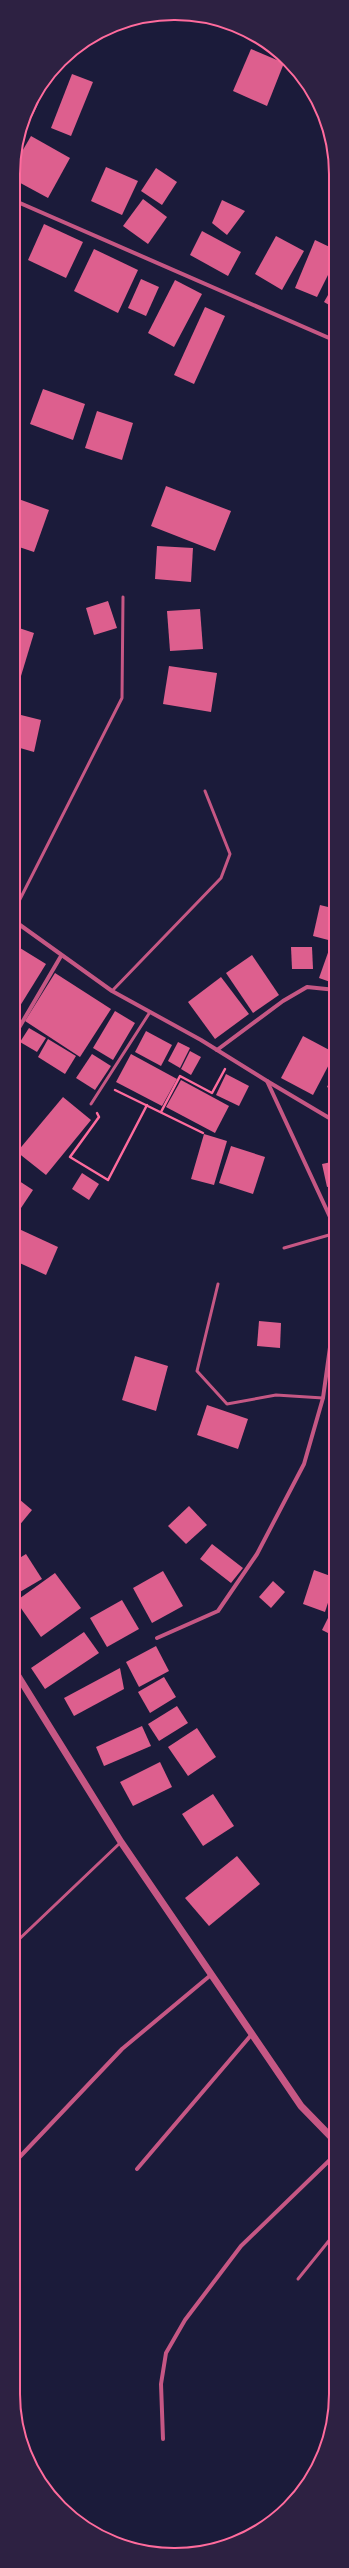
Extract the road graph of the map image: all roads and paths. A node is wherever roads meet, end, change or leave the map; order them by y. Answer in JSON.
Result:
{"nodes":[{"id":1,"x":20,"y":203,"type":"edge"},
{"id":2,"x":329,"y":338,"type":"edge"},
{"id":3,"x":123,"y":598,"type":"dead end"},
{"id":4,"x":205,"y":791,"type":"dead end"},
{"id":5,"x":20,"y":899,"type":"edge"},
{"id":6,"x":20,"y":925,"type":"edge"},
{"id":7,"x":61,"y":956,"type":"junction"},
{"id":8,"x":329,"y":989,"type":"edge"},
{"id":9,"x":112,"y":991,"type":"junction"},
{"id":10,"x":150,"y":1012,"type":"junction"},
{"id":11,"x":20,"y":1026,"type":"edge"},
{"id":12,"x":217,"y":1050,"type":"junction"},
{"id":13,"x":230,"y":1058,"type":"junction"},
{"id":14,"x":267,"y":1081,"type":"junction"},
{"id":15,"x":103,"y":1084,"type":"junction"},
{"id":16,"x":91,"y":1104,"type":"joint"},
{"id":17,"x":147,"y":1105,"type":"junction"},
{"id":18,"x":161,"y":1112,"type":"junction"},
{"id":19,"x":329,"y":1118,"type":"edge"},
{"id":20,"x":203,"y":1132,"type":"dead end"},
{"id":21,"x":329,"y":1215,"type":"edge"},
{"id":22,"x":329,"y":1235,"type":"edge"},
{"id":23,"x":284,"y":1248,"type":"dead end"},
{"id":24,"x":218,"y":1284,"type":"dead end"},
{"id":25,"x":329,"y":1355,"type":"edge"},
{"id":26,"x":323,"y":1398,"type":"junction"},
{"id":27,"x":157,"y":1638,"type":"dead end"},
{"id":28,"x":20,"y":1679,"type":"edge"},
{"id":29,"x":122,"y":1842,"type":"junction"},
{"id":30,"x":20,"y":1938,"type":"edge"},
{"id":31,"x":213,"y":1974,"type":"junction"},
{"id":32,"x":252,"y":2033,"type":"junction"},
{"id":33,"x":329,"y":2135,"type":"edge"},
{"id":34,"x":20,"y":2157,"type":"edge"},
{"id":35,"x":329,"y":2161,"type":"edge"},
{"id":36,"x":137,"y":2169,"type":"dead end"},
{"id":37,"x":329,"y":2241,"type":"edge"},
{"id":38,"x":298,"y":2279,"type":"dead end"},
{"id":39,"x":163,"y":2439,"type":"dead end"}],
"edges":[{"from":1,"to":2,"type":"street"},
{"from":3,"to":5,"type":"lane"},
{"from":4,"to":9,"type":"lane"},
{"from":6,"to":7,"type":"street"},
{"from":7,"to":9,"type":"street"},
{"from":7,"to":11,"type":"street"},
{"from":8,"to":12,"type":"street"},
{"from":9,"to":10,"type":"street"},
{"from":10,"to":12,"type":"street"},
{"from":10,"to":15,"type":"lane"},
{"from":12,"to":13,"type":"street"},
{"from":13,"to":14,"type":"street"},
{"from":13,"to":18,"type":"path"},
{"from":14,"to":19,"type":"street"},
{"from":14,"to":21,"type":"street"},
{"from":15,"to":16,"type":"lane"},
{"from":15,"to":17,"type":"path"},
{"from":16,"to":17,"type":"path"},
{"from":17,"to":18,"type":"path"},
{"from":18,"to":20,"type":"path"},
{"from":22,"to":23,"type":"lane"},
{"from":24,"to":26,"type":"lane"},
{"from":25,"to":26,"type":"street"},
{"from":26,"to":27,"type":"street"},
{"from":28,"to":29,"type":"street"},
{"from":29,"to":30,"type":"lane"},
{"from":29,"to":31,"type":"street"},
{"from":31,"to":32,"type":"street"},
{"from":31,"to":34,"type":"street"},
{"from":32,"to":33,"type":"street"},
{"from":32,"to":36,"type":"street"},
{"from":35,"to":39,"type":"street"},
{"from":37,"to":38,"type":"lane"}]}
